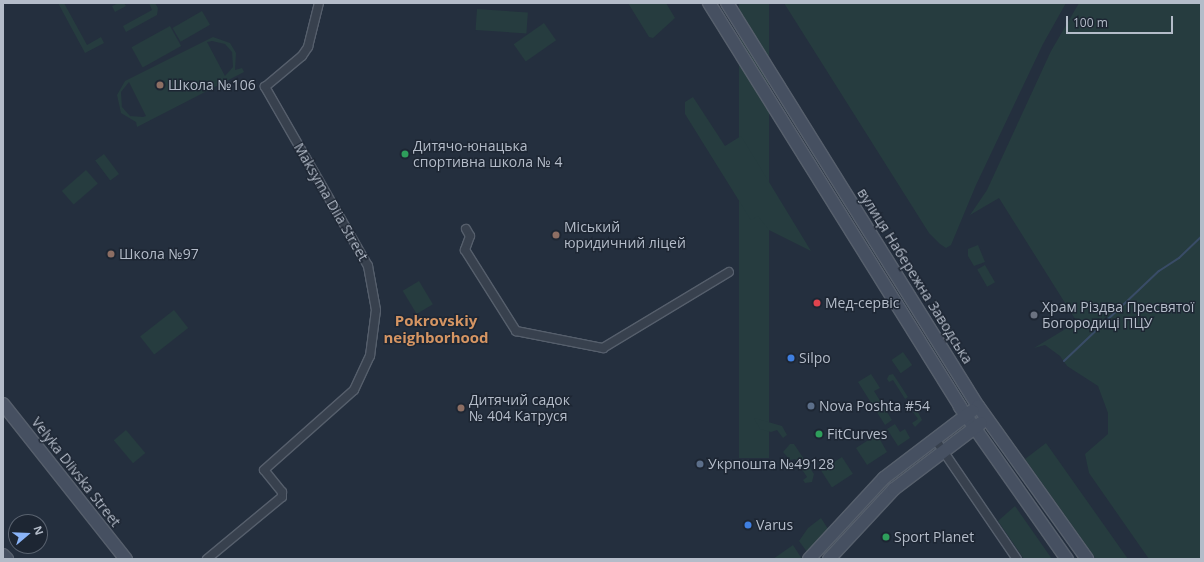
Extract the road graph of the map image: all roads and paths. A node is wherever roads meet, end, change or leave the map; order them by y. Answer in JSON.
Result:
{"nodes":[{"id":1,"x":319,"y":3,"type":"edge"},
{"id":2,"x":709,"y":3,"type":"edge"},
{"id":3,"x":727,"y":3,"type":"edge"},
{"id":4,"x":770,"y":72,"type":"junction"},
{"id":5,"x":757,"y":80,"type":"junction"},
{"id":6,"x":466,"y":229,"type":"dead end"},
{"id":7,"x":730,"y":272,"type":"dead end"},
{"id":8,"x":3,"y":404,"type":"edge"},
{"id":9,"x":978,"y":406,"type":"junction"},
{"id":10,"x":966,"y":416,"type":"junction"},
{"id":11,"x":987,"y":419,"type":"junction"},
{"id":12,"x":974,"y":428,"type":"junction"},
{"id":13,"x":935,"y":439,"type":"junction"},
{"id":14,"x":944,"y":452,"type":"junction"},
{"id":15,"x":3,"y":555,"type":"edge"},
{"id":16,"x":7,"y":559,"type":"edge"},
{"id":17,"x":126,"y":559,"type":"edge"},
{"id":18,"x":207,"y":559,"type":"edge"},
{"id":19,"x":809,"y":559,"type":"edge"},
{"id":20,"x":828,"y":559,"type":"edge"},
{"id":21,"x":1017,"y":559,"type":"edge"},
{"id":22,"x":1067,"y":559,"type":"edge"},
{"id":23,"x":1087,"y":559,"type":"edge"}],
"edges":[{"from":1,"to":18,"type":"street","name":"Maksyma Diia Street"},
{"from":2,"to":5,"type":"main road"},
{"from":3,"to":4,"type":"main road","name":"вулиця Набережна Заводська"},
{"from":4,"to":5,"type":"main road"},
{"from":4,"to":9,"type":"main road","name":"вулиця Набережна Заводська"},
{"from":5,"to":10,"type":"main road"},
{"from":6,"to":7,"type":"street"},
{"from":8,"to":17,"type":"main road","name":"Velyka Diivska Street"},
{"from":9,"to":10,"type":"main road"},
{"from":9,"to":11,"type":"main road","name":"вулиця Набережна Заводська"},
{"from":10,"to":12,"type":"main road"},
{"from":10,"to":13,"type":"main road"},
{"from":11,"to":12,"type":"main road"},
{"from":11,"to":23,"type":"main road","name":"вулиця Набережна Заводська"},
{"from":12,"to":14,"type":"main road"},
{"from":12,"to":22,"type":"main road"},
{"from":13,"to":14,"type":"street"},
{"from":13,"to":19,"type":"main road"},
{"from":14,"to":20,"type":"main road"},
{"from":14,"to":21,"type":"street"},
{"from":15,"to":16,"type":"main road"}]}
